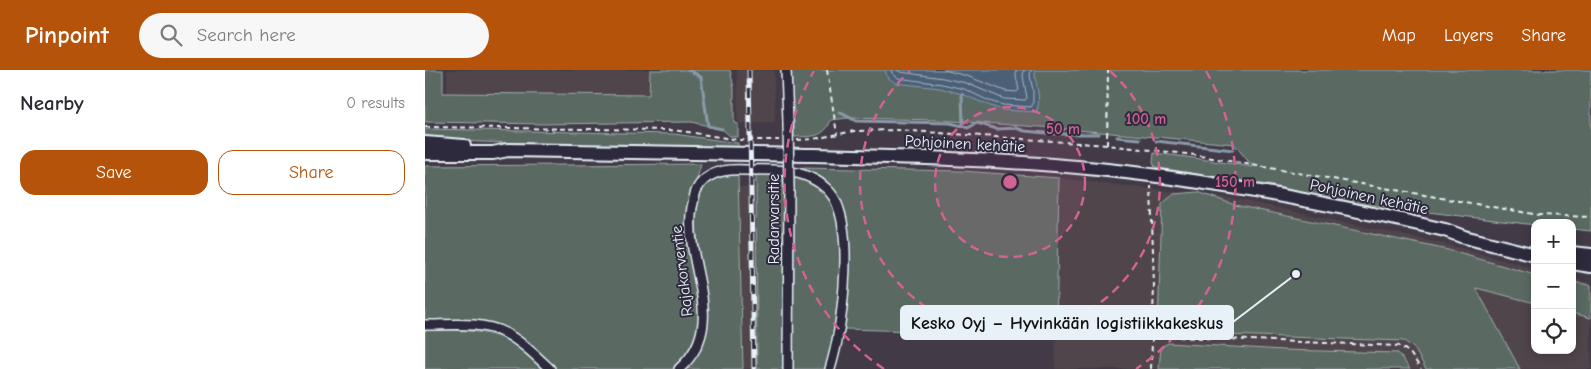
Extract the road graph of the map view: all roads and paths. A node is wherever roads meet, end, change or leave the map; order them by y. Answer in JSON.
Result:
{"nodes":[{"id":1,"x":786,"y":70,"type":"edge"},
{"id":2,"x":827,"y":70,"type":"edge"},
{"id":3,"x":1108,"y":70,"type":"edge"},
{"id":4,"x":837,"y":134,"type":"dead end"},
{"id":5,"x":425,"y":143,"type":"edge"},
{"id":6,"x":1107,"y":145,"type":"dead end"},
{"id":7,"x":508,"y":150,"type":"junction"},
{"id":8,"x":425,"y":153,"type":"edge"},
{"id":9,"x":1151,"y":175,"type":"junction"},
{"id":10,"x":1445,"y":230,"type":"junction"},
{"id":11,"x":1531,"y":246,"type":"edge"},
{"id":12,"x":1576,"y":253,"type":"edge"},
{"id":13,"x":1531,"y":254,"type":"edge"},
{"id":14,"x":1591,"y":255,"type":"edge"},
{"id":15,"x":1576,"y":264,"type":"edge"},
{"id":16,"x":1591,"y":266,"type":"edge"},
{"id":17,"x":425,"y":325,"type":"edge"},
{"id":18,"x":1152,"y":336,"type":"junction"},
{"id":19,"x":550,"y":369,"type":"edge"},
{"id":20,"x":679,"y":369,"type":"edge"},
{"id":21,"x":788,"y":369,"type":"edge"},
{"id":22,"x":830,"y":369,"type":"edge"},
{"id":23,"x":1151,"y":369,"type":"edge"},
{"id":24,"x":1421,"y":369,"type":"edge"}],
"edges":[{"from":1,"to":21,"type":"street","name":"Radanvarsitie","bridge":true},
{"from":2,"to":4,"type":"path"},
{"from":3,"to":6,"type":"path"},
{"from":5,"to":7,"type":"main road","name":"Pohjoinen kehätie"},
{"from":7,"to":8,"type":"main road","name":"Pohjoinen kehätie"},
{"from":7,"to":9,"type":"main road","name":"Pohjoinen kehätie"},
{"from":9,"to":10,"type":"main road","name":"Pohjoinen kehätie"},
{"from":9,"to":18,"type":"path"},
{"from":10,"to":11,"type":"main road","name":"Pohjoinen kehätie"},
{"from":10,"to":13,"type":"main road","name":"Pohjoinen kehätie"},
{"from":12,"to":14,"type":"main road"},
{"from":15,"to":16,"type":"main road"},
{"from":17,"to":19,"type":"street"},
{"from":18,"to":23,"type":"path"},
{"from":18,"to":24,"type":"path"},
{"from":20,"to":22,"type":"street","name":"Rajakorventie"}]}
